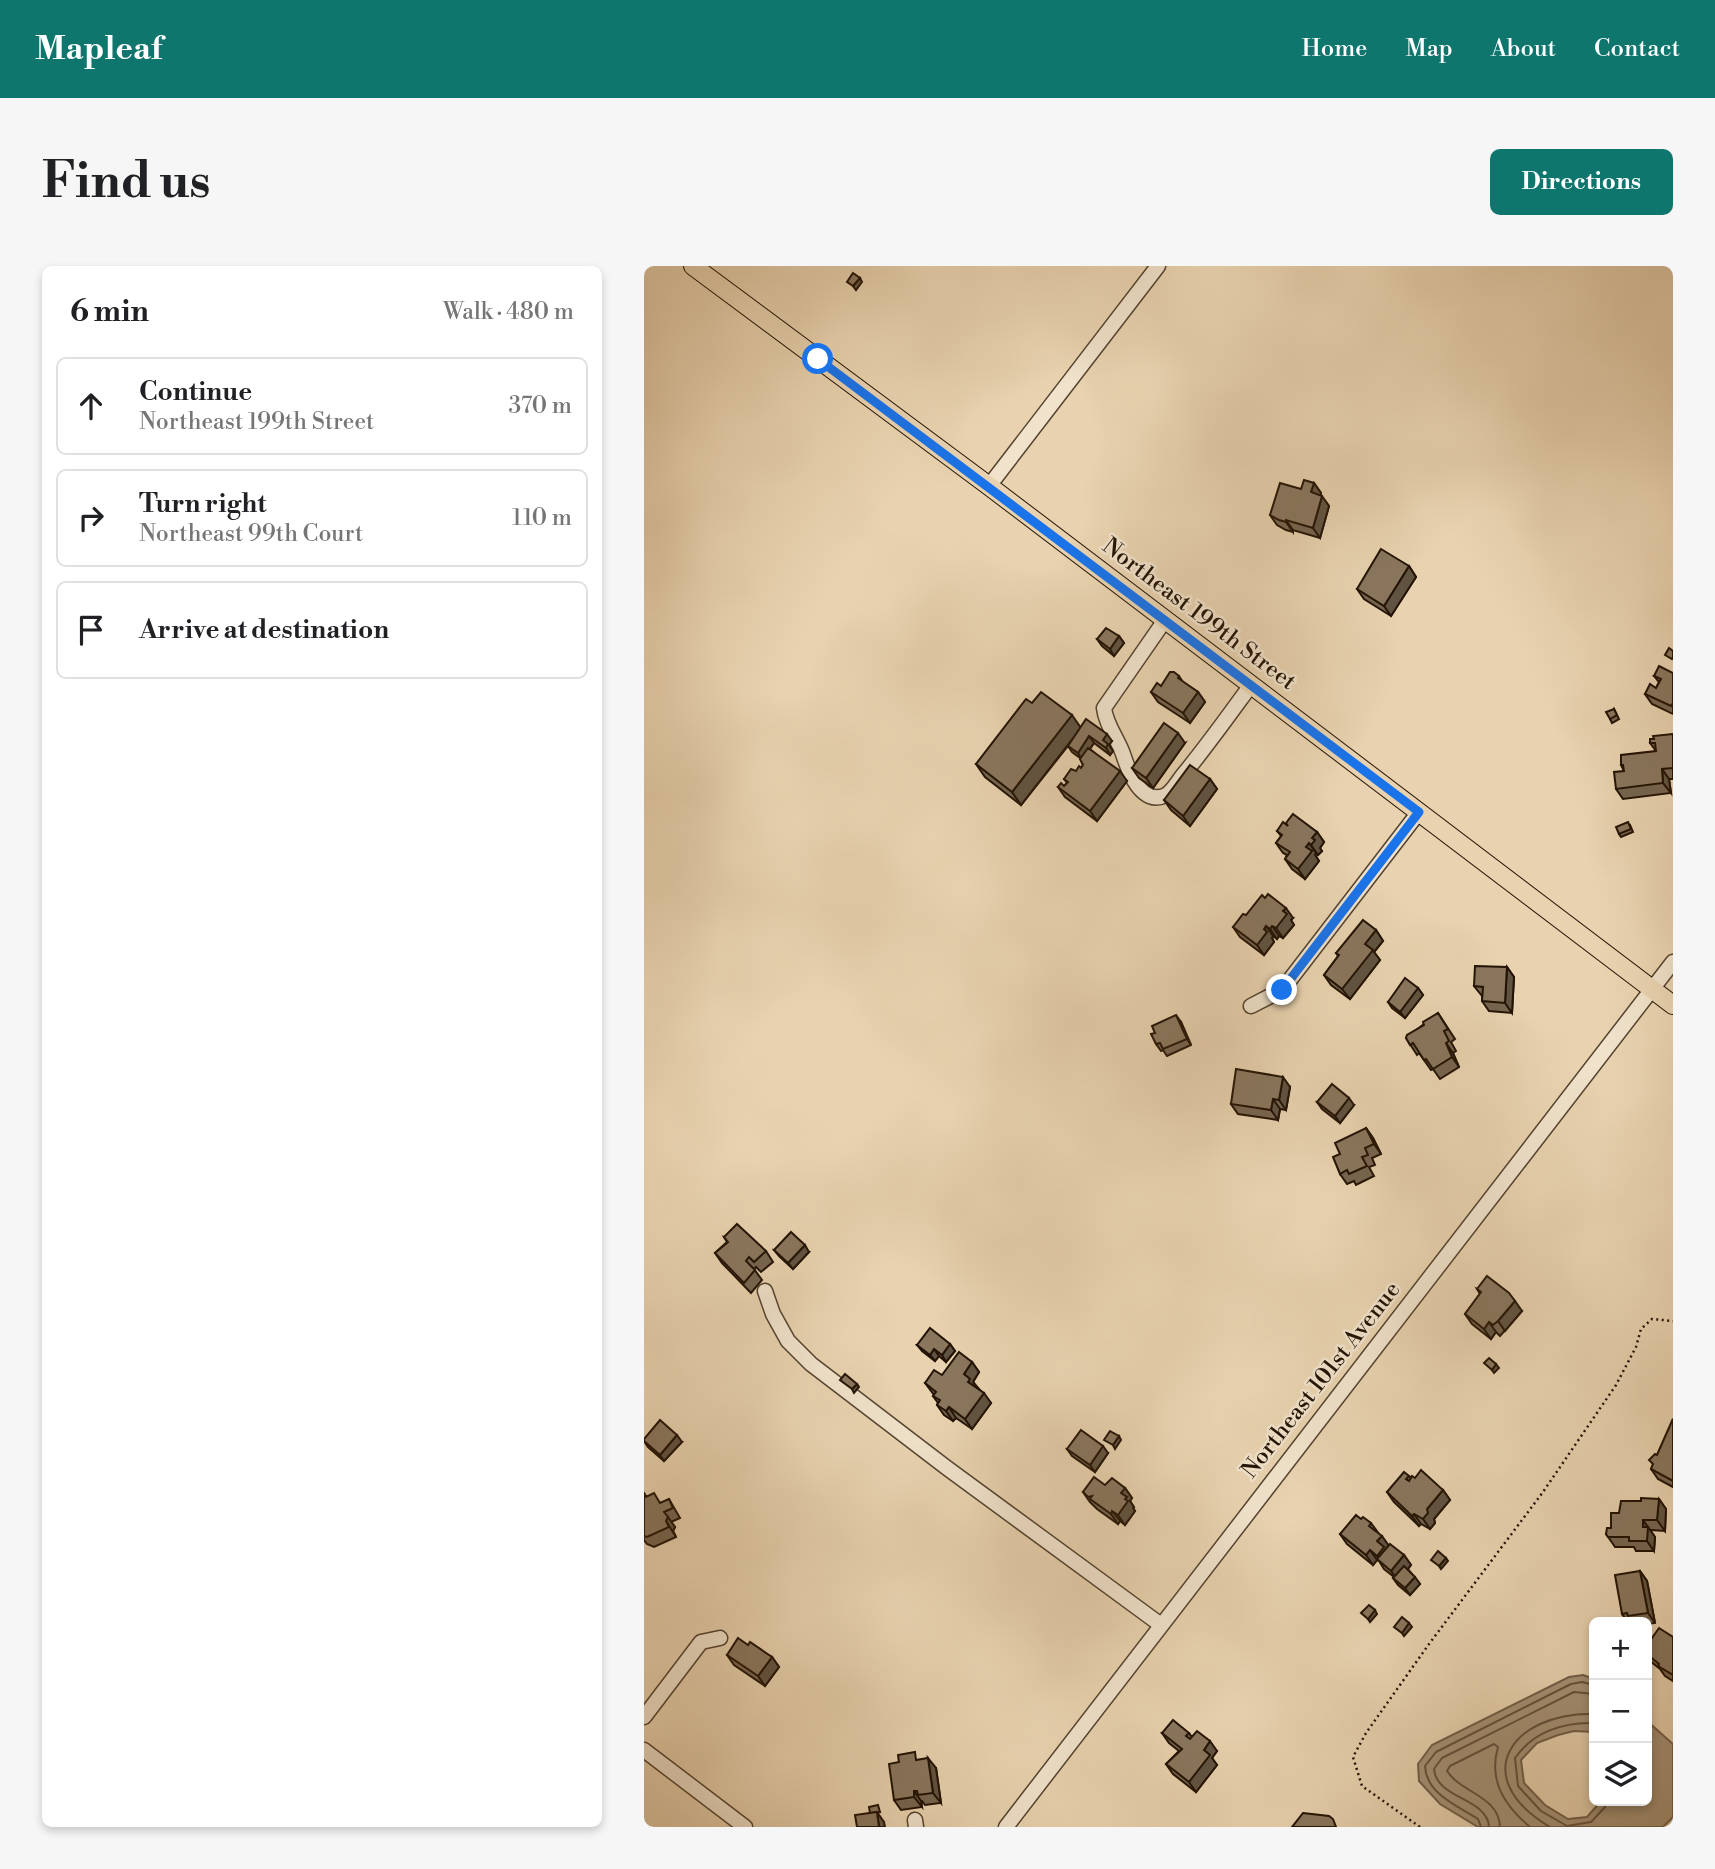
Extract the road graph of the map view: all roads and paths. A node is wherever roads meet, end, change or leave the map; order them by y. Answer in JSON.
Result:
{"nodes":[{"id":1,"x":693,"y":266,"type":"edge"},
{"id":2,"x":1158,"y":266,"type":"edge"},
{"id":3,"x":989,"y":486,"type":"junction"},
{"id":4,"x":1165,"y":620,"type":"junction"},
{"id":5,"x":1251,"y":685,"type":"junction"},
{"id":6,"x":1419,"y":812,"type":"junction"},
{"id":7,"x":1673,"y":962,"type":"edge"},
{"id":8,"x":1653,"y":989,"type":"junction"},
{"id":9,"x":1673,"y":1004,"type":"edge"},
{"id":10,"x":1251,"y":1006,"type":"dead end"},
{"id":11,"x":765,"y":1291,"type":"dead end"},
{"id":12,"x":1673,"y":1321,"type":"edge"},
{"id":13,"x":1161,"y":1625,"type":"junction"},
{"id":14,"x":720,"y":1638,"type":"dead end"},
{"id":15,"x":644,"y":1717,"type":"edge"},
{"id":16,"x":644,"y":1750,"type":"edge"},
{"id":17,"x":745,"y":1827,"type":"edge"},
{"id":18,"x":1006,"y":1827,"type":"edge"},
{"id":19,"x":1420,"y":1827,"type":"edge"}],
"edges":[{"from":1,"to":3,"type":"main road","name":"Northeast 199th Street"},
{"from":2,"to":3,"type":"street"},
{"from":3,"to":4,"type":"main road","name":"Northeast 199th Street"},
{"from":4,"to":5,"type":"main road","name":"Northeast 199th Street"},
{"from":4,"to":5,"type":"street"},
{"from":5,"to":6,"type":"main road","name":"Northeast 199th Street"},
{"from":6,"to":8,"type":"main road","name":"Northeast 199th Street"},
{"from":6,"to":10,"type":"street"},
{"from":7,"to":8,"type":"street","name":"Northeast 101st Avenue"},
{"from":8,"to":9,"type":"main road","name":"Northeast 199th Street"},
{"from":8,"to":13,"type":"street","name":"Northeast 101st Avenue"},
{"from":11,"to":13,"type":"street"},
{"from":12,"to":19,"type":"path"},
{"from":13,"to":18,"type":"street","name":"Northeast 101st Avenue"},
{"from":14,"to":15,"type":"street"},
{"from":16,"to":17,"type":"street"}]}
